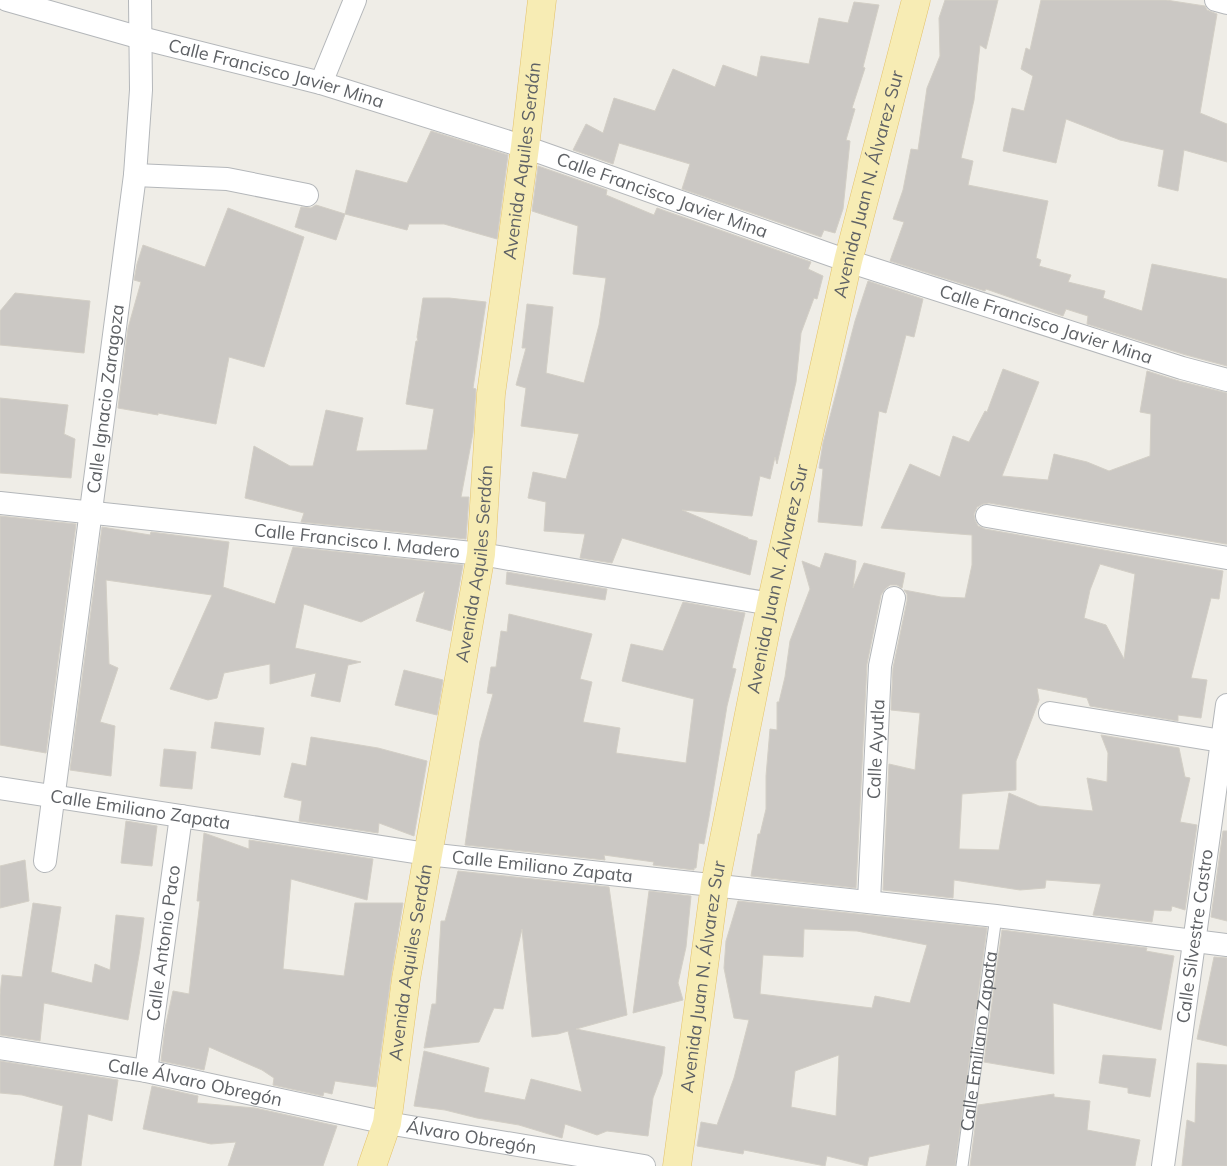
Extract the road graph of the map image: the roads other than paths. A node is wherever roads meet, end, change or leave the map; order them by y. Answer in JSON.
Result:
{"nodes":[{"id":1,"x":7,"y":0,"type":"edge"},
{"id":2,"x":140,"y":0,"type":"edge"},
{"id":3,"x":354,"y":0,"type":"edge"},
{"id":4,"x":542,"y":0,"type":"edge"},
{"id":5,"x":916,"y":0,"type":"edge"},
{"id":6,"x":1216,"y":0,"type":"edge"},
{"id":7,"x":1227,"y":3,"type":"edge"},
{"id":8,"x":141,"y":38,"type":"junction"},
{"id":9,"x":321,"y":83,"type":"junction"},
{"id":10,"x":525,"y":147,"type":"junction"},
{"id":11,"x":135,"y":175,"type":"junction"},
{"id":12,"x":307,"y":195,"type":"dead end"},
{"id":13,"x":848,"y":262,"type":"junction"},
{"id":14,"x":1227,"y":380,"type":"edge"},
{"id":15,"x":0,"y":503,"type":"edge"},
{"id":16,"x":90,"y":511,"type":"junction"},
{"id":17,"x":987,"y":516,"type":"dead end"},
{"id":18,"x":482,"y":554,"type":"junction"},
{"id":19,"x":1227,"y":558,"type":"edge"},
{"id":20,"x":894,"y":598,"type":"dead end"},
{"id":21,"x":771,"y":604,"type":"junction"},
{"id":22,"x":1227,"y":705,"type":"edge"},
{"id":23,"x":1050,"y":712,"type":"dead end"},
{"id":24,"x":1224,"y":741,"type":"edge"},
{"id":25,"x":0,"y":788,"type":"edge"},
{"id":26,"x":53,"y":797,"type":"junction"},
{"id":27,"x":181,"y":816,"type":"junction"},
{"id":28,"x":427,"y":854,"type":"junction"},
{"id":29,"x":45,"y":860,"type":"dead end"},
{"id":30,"x":715,"y":884,"type":"junction"},
{"id":31,"x":869,"y":901,"type":"junction"},
{"id":32,"x":996,"y":916,"type":"junction"},
{"id":33,"x":1196,"y":940,"type":"junction"},
{"id":34,"x":1227,"y":945,"type":"edge"},
{"id":35,"x":0,"y":1048,"type":"edge"},
{"id":36,"x":146,"y":1071,"type":"junction"},
{"id":37,"x":387,"y":1124,"type":"junction"},
{"id":38,"x":372,"y":1166,"type":"edge"},
{"id":39,"x":644,"y":1166,"type":"edge"},
{"id":40,"x":677,"y":1166,"type":"edge"},
{"id":41,"x":962,"y":1166,"type":"edge"},
{"id":42,"x":1163,"y":1166,"type":"edge"}],
"edges":[{"from":1,"to":8,"type":"street","name":"Calle Francisco Javier Mina"},
{"from":2,"to":8,"type":"street","name":"Calle Ignacio Zaragoza"},
{"from":3,"to":9,"type":"street"},
{"from":4,"to":10,"type":"main road","name":"Avenida Aquiles Serdán"},
{"from":5,"to":13,"type":"main road","name":"Avenida Juan N. Álvarez Sur"},
{"from":6,"to":7,"type":"street"},
{"from":8,"to":9,"type":"street","name":"Calle Francisco Javier Mina"},
{"from":8,"to":11,"type":"street","name":"Calle Ignacio Zaragoza"},
{"from":9,"to":10,"type":"street","name":"Calle Francisco Javier Mina"},
{"from":10,"to":13,"type":"street","name":"Calle Francisco Javier Mina"},
{"from":10,"to":18,"type":"main road","name":"Avenida Aquiles Serdán"},
{"from":11,"to":12,"type":"street"},
{"from":11,"to":16,"type":"street","name":"Calle Ignacio Zaragoza"},
{"from":13,"to":14,"type":"street","name":"Calle Francisco Javier Mina"},
{"from":13,"to":21,"type":"main road","name":"Avenida Juan N. Álvarez Sur"},
{"from":15,"to":16,"type":"street","name":"Calle Francisco I. Madero"},
{"from":16,"to":18,"type":"street","name":"Calle Francisco I. Madero"},
{"from":16,"to":26,"type":"street","name":"Calle Ignacio Zaragoza"},
{"from":17,"to":19,"type":"street"},
{"from":18,"to":21,"type":"street","name":"Calle Francisco I. Madero"},
{"from":18,"to":28,"type":"main road","name":"Avenida Aquiles Serdán"},
{"from":20,"to":31,"type":"street","name":"Calle Ayutla"},
{"from":21,"to":30,"type":"main road","name":"Avenida Juan N. Álvarez Sur"},
{"from":22,"to":24,"type":"street","name":"Calle Silvestre Castro"},
{"from":23,"to":24,"type":"street"},
{"from":24,"to":33,"type":"street","name":"Calle Silvestre Castro"},
{"from":25,"to":26,"type":"street","name":"Calle Emiliano Zapata"},
{"from":26,"to":27,"type":"street","name":"Calle Emiliano Zapata"},
{"from":26,"to":29,"type":"street","name":"Calle Ignacio Zaragoza"},
{"from":27,"to":28,"type":"street","name":"Calle Emiliano Zapata"},
{"from":27,"to":36,"type":"street","name":"Calle Antonio Paco"},
{"from":28,"to":30,"type":"street","name":"Calle Emiliano Zapata"},
{"from":28,"to":37,"type":"main road","name":"Avenida Aquiles Serdán"},
{"from":30,"to":31,"type":"street","name":"Calle Emiliano Zapata"},
{"from":30,"to":40,"type":"main road","name":"Avenida Juan N. Álvarez Sur"},
{"from":31,"to":32,"type":"street","name":"Calle Emiliano Zapata"},
{"from":32,"to":33,"type":"street","name":"Calle Emiliano Zapata"},
{"from":32,"to":41,"type":"lane","name":"Calle Emiliano Zapata"},
{"from":33,"to":34,"type":"street","name":"Calle Emiliano Zapata"},
{"from":33,"to":42,"type":"street","name":"Calle Silvestre Castro"},
{"from":35,"to":36,"type":"street","name":"Calle Álvaro Obregón"},
{"from":36,"to":37,"type":"street","name":"Calle Álvaro Obregón"},
{"from":37,"to":38,"type":"main road","name":"Avenida Aquiles Serdán"},
{"from":37,"to":39,"type":"street","name":"Álvaro Obregón"}]}
